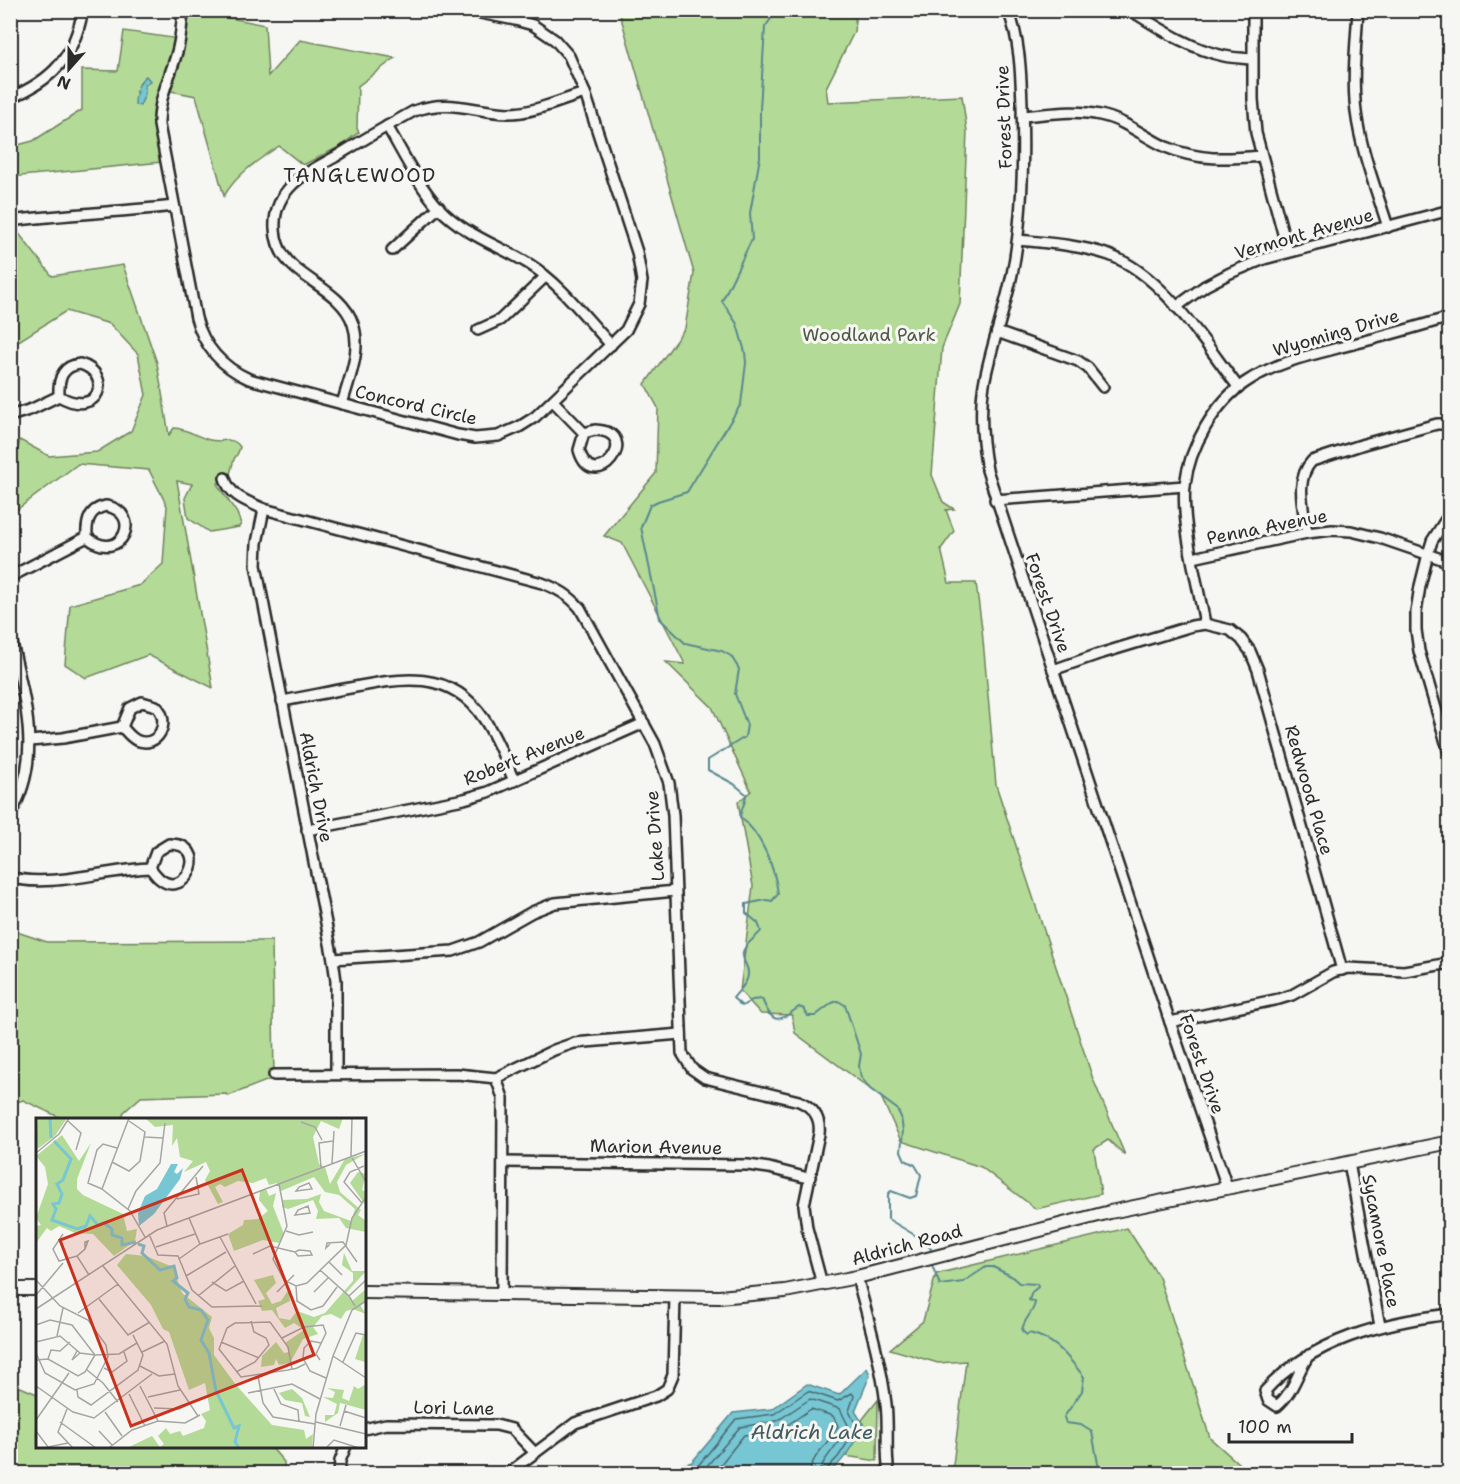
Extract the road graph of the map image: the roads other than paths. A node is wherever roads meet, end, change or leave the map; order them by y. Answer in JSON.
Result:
{"nodes":[{"id":1,"x":83,"y":10,"type":"edge"},
{"id":2,"x":183,"y":10,"type":"edge"},
{"id":3,"x":465,"y":10,"type":"edge"},
{"id":4,"x":1008,"y":10,"type":"edge"},
{"id":5,"x":1130,"y":10,"type":"edge"},
{"id":6,"x":1253,"y":10,"type":"edge"},
{"id":7,"x":1358,"y":10,"type":"edge"},
{"id":8,"x":1252,"y":59,"type":"junction"},
{"id":9,"x":585,"y":93,"type":"junction"},
{"id":10,"x":10,"y":98,"type":"edge"},
{"id":11,"x":1022,"y":117,"type":"junction"},
{"id":12,"x":387,"y":126,"type":"junction"},
{"id":13,"x":1262,"y":156,"type":"junction"},
{"id":14,"x":174,"y":206,"type":"junction"},
{"id":15,"x":439,"y":207,"type":"junction"},
{"id":16,"x":1449,"y":210,"type":"edge"},
{"id":17,"x":10,"y":221,"type":"edge"},
{"id":18,"x":1388,"y":227,"type":"junction"},
{"id":19,"x":1018,"y":240,"type":"junction"},
{"id":20,"x":392,"y":250,"type":"dead end"},
{"id":21,"x":1288,"y":252,"type":"junction"},
{"id":22,"x":545,"y":277,"type":"junction"},
{"id":23,"x":1176,"y":307,"type":"junction"},
{"id":24,"x":1449,"y":317,"type":"edge"},
{"id":25,"x":478,"y":330,"type":"dead end"},
{"id":26,"x":997,"y":332,"type":"junction"},
{"id":27,"x":611,"y":345,"type":"junction"},
{"id":28,"x":1103,"y":387,"type":"dead end"},
{"id":29,"x":1239,"y":388,"type":"junction"},
{"id":30,"x":59,"y":396,"type":"junction"},
{"id":31,"x":553,"y":401,"type":"junction"},
{"id":32,"x":342,"y":404,"type":"junction"},
{"id":33,"x":10,"y":416,"type":"edge"},
{"id":34,"x":1449,"y":424,"type":"edge"},
{"id":35,"x":584,"y":433,"type":"junction"},
{"id":36,"x":225,"y":478,"type":"dead end"},
{"id":37,"x":1185,"y":486,"type":"junction"},
{"id":38,"x":995,"y":500,"type":"junction"},
{"id":39,"x":264,"y":509,"type":"junction"},
{"id":40,"x":1449,"y":513,"type":"edge"},
{"id":41,"x":1307,"y":533,"type":"junction"},
{"id":42,"x":87,"y":537,"type":"junction"},
{"id":43,"x":1428,"y":554,"type":"junction"},
{"id":44,"x":1193,"y":558,"type":"junction"},
{"id":45,"x":1449,"y":562,"type":"edge"},
{"id":46,"x":10,"y":577,"type":"edge"},
{"id":47,"x":1205,"y":624,"type":"junction"},
{"id":48,"x":10,"y":633,"type":"edge"},
{"id":49,"x":1053,"y":670,"type":"junction"},
{"id":50,"x":282,"y":701,"type":"junction"},
{"id":51,"x":644,"y":723,"type":"junction"},
{"id":52,"x":122,"y":727,"type":"junction"},
{"id":53,"x":30,"y":741,"type":"junction"},
{"id":54,"x":1449,"y":756,"type":"edge"},
{"id":55,"x":514,"y":781,"type":"junction"},
{"id":56,"x":10,"y":815,"type":"edge"},
{"id":57,"x":307,"y":830,"type":"junction"},
{"id":58,"x":150,"y":868,"type":"junction"},
{"id":59,"x":10,"y":877,"type":"edge"},
{"id":60,"x":675,"y":891,"type":"junction"},
{"id":61,"x":333,"y":959,"type":"junction"},
{"id":62,"x":1449,"y":963,"type":"edge"},
{"id":63,"x":1342,"y":970,"type":"junction"},
{"id":64,"x":1170,"y":1022,"type":"junction"},
{"id":65,"x":681,"y":1034,"type":"junction"},
{"id":66,"x":336,"y":1073,"type":"junction"},
{"id":67,"x":274,"y":1074,"type":"dead end"},
{"id":68,"x":495,"y":1077,"type":"junction"},
{"id":69,"x":1449,"y":1142,"type":"edge"},
{"id":70,"x":503,"y":1162,"type":"junction"},
{"id":71,"x":1349,"y":1162,"type":"junction"},
{"id":72,"x":808,"y":1178,"type":"junction"},
{"id":73,"x":1227,"y":1187,"type":"junction"},
{"id":74,"x":857,"y":1277,"type":"junction"},
{"id":75,"x":822,"y":1284,"type":"junction"},
{"id":76,"x":10,"y":1289,"type":"edge"},
{"id":77,"x":36,"y":1289,"type":"edge"},
{"id":78,"x":366,"y":1292,"type":"edge"},
{"id":79,"x":502,"y":1294,"type":"junction"},
{"id":80,"x":675,"y":1296,"type":"junction"},
{"id":81,"x":1449,"y":1314,"type":"edge"},
{"id":82,"x":1380,"y":1326,"type":"junction"},
{"id":83,"x":1309,"y":1355,"type":"junction"},
{"id":84,"x":366,"y":1429,"type":"edge"},
{"id":85,"x":345,"y":1448,"type":"edge"},
{"id":86,"x":534,"y":1452,"type":"junction"},
{"id":87,"x":339,"y":1473,"type":"edge"},
{"id":88,"x":507,"y":1473,"type":"edge"},
{"id":89,"x":889,"y":1473,"type":"edge"}],
"edges":[{"from":1,"to":10,"type":"street"},
{"from":2,"to":14,"type":"street","name":"Concord Circle"},
{"from":3,"to":9,"type":"street","name":"Concord Circle"},
{"from":4,"to":11,"type":"street","name":"Forest Drive"},
{"from":5,"to":8,"type":"street"},
{"from":6,"to":8,"type":"street"},
{"from":7,"to":18,"type":"street"},
{"from":8,"to":13,"type":"street"},
{"from":9,"to":12,"type":"street"},
{"from":9,"to":27,"type":"street","name":"Concord Circle"},
{"from":11,"to":13,"type":"street"},
{"from":11,"to":19,"type":"street","name":"Forest Drive"},
{"from":12,"to":15,"type":"street"},
{"from":12,"to":32,"type":"street"},
{"from":13,"to":21,"type":"street"},
{"from":14,"to":17,"type":"street"},
{"from":14,"to":32,"type":"street","name":"Concord Circle"},
{"from":15,"to":20,"type":"street"},
{"from":15,"to":22,"type":"street"},
{"from":16,"to":18,"type":"street","name":"Vermont Avenue"},
{"from":18,"to":21,"type":"street","name":"Vermont Avenue"},
{"from":19,"to":23,"type":"street"},
{"from":19,"to":26,"type":"street","name":"Forest Drive"},
{"from":21,"to":23,"type":"street","name":"Vermont Avenue"},
{"from":22,"to":25,"type":"street"},
{"from":22,"to":27,"type":"street"},
{"from":23,"to":29,"type":"street"},
{"from":24,"to":29,"type":"street","name":"Wyoming Drive"},
{"from":26,"to":28,"type":"street"},
{"from":26,"to":38,"type":"street","name":"Forest Drive"},
{"from":27,"to":31,"type":"street","name":"Concord Circle"},
{"from":29,"to":37,"type":"street","name":"Wyoming Drive"},
{"from":30,"to":30,"type":"street"},
{"from":30,"to":33,"type":"street"},
{"from":31,"to":32,"type":"street","name":"Concord Circle"},
{"from":31,"to":35,"type":"street"},
{"from":34,"to":41,"type":"street"},
{"from":35,"to":35,"type":"street"},
{"from":36,"to":39,"type":"street","name":"Lake Drive"},
{"from":37,"to":38,"type":"street"},
{"from":37,"to":44,"type":"street","name":"Wyoming Drive"},
{"from":38,"to":49,"type":"street","name":"Forest Drive"},
{"from":39,"to":50,"type":"street","name":"Aldrich Drive"},
{"from":39,"to":51,"type":"street","name":"Lake Drive"},
{"from":40,"to":43,"type":"street"},
{"from":41,"to":43,"type":"street","name":"Penna Avenue"},
{"from":41,"to":44,"type":"street","name":"Penna Avenue"},
{"from":42,"to":42,"type":"street"},
{"from":42,"to":46,"type":"street"},
{"from":43,"to":45,"type":"street","name":"Penna Avenue"},
{"from":43,"to":54,"type":"street"},
{"from":44,"to":47,"type":"street","name":"Wyoming Drive"},
{"from":47,"to":49,"type":"street"},
{"from":47,"to":63,"type":"street","name":"Redwood Place"},
{"from":48,"to":53,"type":"street"},
{"from":49,"to":64,"type":"street","name":"Forest Drive"},
{"from":50,"to":55,"type":"street"},
{"from":50,"to":57,"type":"street","name":"Aldrich Drive"},
{"from":51,"to":55,"type":"street","name":"Robert Avenue"},
{"from":51,"to":60,"type":"street","name":"Lake Drive"},
{"from":52,"to":52,"type":"street"},
{"from":52,"to":53,"type":"street"},
{"from":53,"to":56,"type":"street"},
{"from":55,"to":57,"type":"street","name":"Robert Avenue"},
{"from":57,"to":61,"type":"street","name":"Aldrich Drive"},
{"from":58,"to":58,"type":"street"},
{"from":58,"to":59,"type":"street"},
{"from":60,"to":61,"type":"street"},
{"from":60,"to":65,"type":"street","name":"Lake Drive"},
{"from":61,"to":66,"type":"street","name":"Aldrich Drive"},
{"from":62,"to":63,"type":"street"},
{"from":63,"to":64,"type":"street"},
{"from":64,"to":73,"type":"street","name":"Forest Drive"},
{"from":65,"to":68,"type":"street"},
{"from":65,"to":72,"type":"street","name":"Lake Drive"},
{"from":66,"to":67,"type":"street"},
{"from":66,"to":68,"type":"street"},
{"from":68,"to":70,"type":"street"},
{"from":69,"to":71,"type":"main road","name":"Aldrich Road"},
{"from":70,"to":72,"type":"street","name":"Marion Avenue"},
{"from":70,"to":79,"type":"street"},
{"from":71,"to":73,"type":"main road","name":"Aldrich Road"},
{"from":71,"to":82,"type":"street","name":"Sycamore Place"},
{"from":72,"to":75,"type":"street","name":"Lake Drive"},
{"from":73,"to":74,"type":"main road","name":"Aldrich Road"},
{"from":74,"to":75,"type":"main road","name":"Aldrich Road"},
{"from":74,"to":89,"type":"street"},
{"from":75,"to":80,"type":"main road","name":"Aldrich Road"},
{"from":76,"to":77,"type":"main road"},
{"from":78,"to":79,"type":"main road","name":"Aldrich Road"},
{"from":79,"to":80,"type":"main road","name":"Aldrich Road"},
{"from":80,"to":86,"type":"street"},
{"from":81,"to":82,"type":"street"},
{"from":82,"to":83,"type":"street"},
{"from":83,"to":83,"type":"street"},
{"from":84,"to":86,"type":"street","name":"Lori Lane"},
{"from":85,"to":87,"type":"street"},
{"from":86,"to":88,"type":"street"}]}
